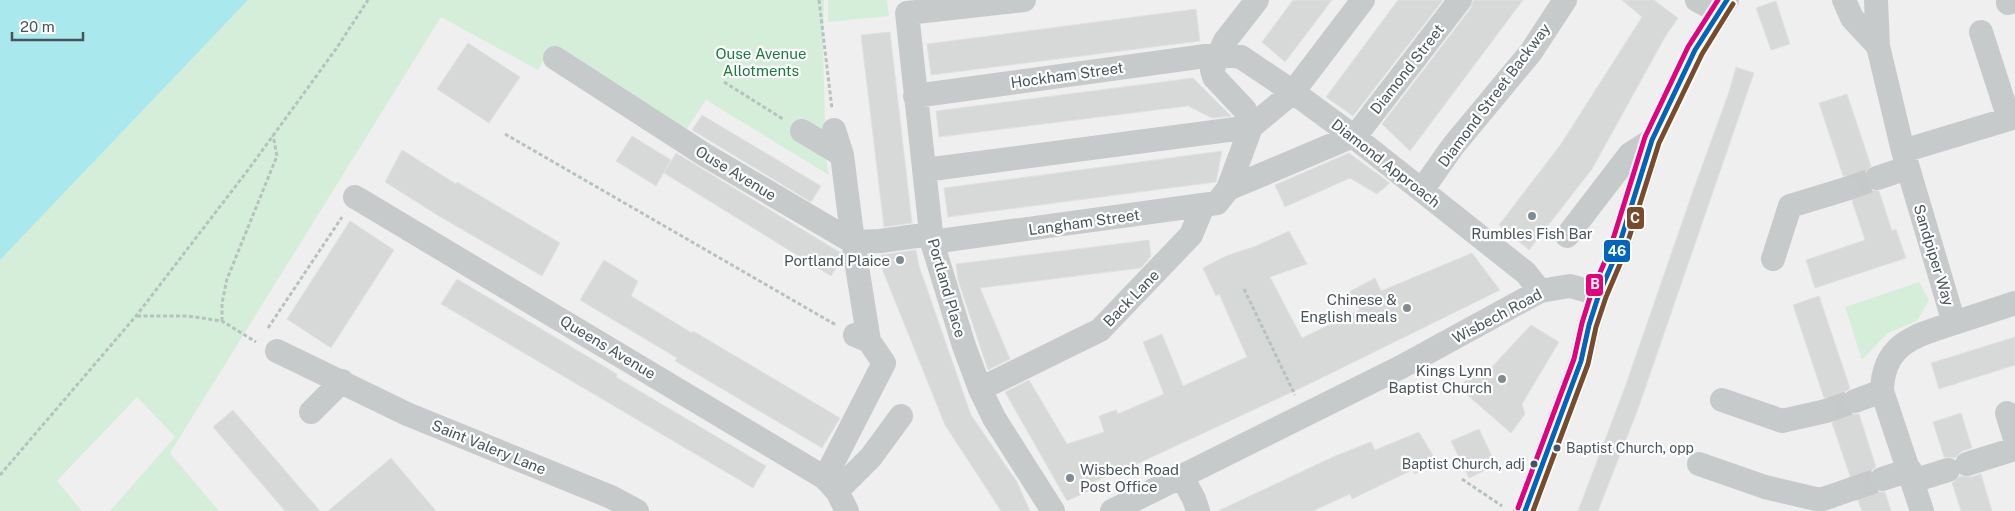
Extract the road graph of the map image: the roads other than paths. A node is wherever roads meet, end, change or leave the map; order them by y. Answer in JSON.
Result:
{"nodes":[{"id":1,"x":1024,"y":0,"type":"edge"},
{"id":2,"x":1363,"y":0,"type":"edge"},
{"id":3,"x":1460,"y":0,"type":"edge"},
{"id":4,"x":1565,"y":0,"type":"edge"},
{"id":5,"x":1697,"y":0,"type":"edge"},
{"id":6,"x":1844,"y":0,"type":"edge"},
{"id":7,"x":1876,"y":0,"type":"edge"},
{"id":8,"x":1246,"y":6,"type":"edge"},
{"id":9,"x":1723,"y":6,"type":"edge"},
{"id":10,"x":1981,"y":32,"type":"dead end"},
{"id":11,"x":1878,"y":46,"type":"junction"},
{"id":12,"x":1220,"y":54,"type":"junction"},
{"id":13,"x":555,"y":58,"type":"dead end"},
{"id":14,"x":1293,"y":92,"type":"junction"},
{"id":15,"x":915,"y":96,"type":"junction"},
{"id":16,"x":1250,"y":127,"type":"junction"},
{"id":17,"x":834,"y":130,"type":"road end"},
{"id":18,"x":802,"y":131,"type":"road end"},
{"id":19,"x":1353,"y":136,"type":"junction"},
{"id":20,"x":1652,"y":140,"type":"junction"},
{"id":21,"x":842,"y":155,"type":"junction"},
{"id":22,"x":1905,"y":160,"type":"junction"},
{"id":23,"x":925,"y":170,"type":"junction"},
{"id":24,"x":1876,"y":178,"type":"tunnel mouth"},
{"id":25,"x":1228,"y":189,"type":"junction"},
{"id":26,"x":1846,"y":189,"type":"tunnel mouth"},
{"id":27,"x":1422,"y":190,"type":"junction"},
{"id":28,"x":356,"y":197,"type":"road end"},
{"id":29,"x":1203,"y":206,"type":"junction"},
{"id":30,"x":1567,"y":236,"type":"dead end"},
{"id":31,"x":932,"y":238,"type":"junction"},
{"id":32,"x":853,"y":242,"type":"junction"},
{"id":33,"x":1773,"y":259,"type":"dead end"},
{"id":34,"x":1540,"y":291,"type":"junction"},
{"id":35,"x":1599,"y":294,"type":"junction"},
{"id":36,"x":2015,"y":303,"type":"edge"},
{"id":37,"x":1954,"y":322,"type":"junction"},
{"id":38,"x":268,"y":347,"type":"road end"},
{"id":39,"x":342,"y":382,"type":"junction"},
{"id":40,"x":980,"y":389,"type":"junction"},
{"id":41,"x":1882,"y":391,"type":"junction"},
{"id":42,"x":1722,"y":400,"type":"dead end"},
{"id":43,"x":1855,"y":401,"type":"tunnel mouth"},
{"id":44,"x":1826,"y":410,"type":"tunnel mouth"},
{"id":45,"x":311,"y":412,"type":"dead end"},
{"id":46,"x":2007,"y":413,"type":"dead end"},
{"id":47,"x":901,"y":416,"type":"dead end"},
{"id":48,"x":2015,"y":439,"type":"edge"},
{"id":49,"x":2015,"y":449,"type":"edge"},
{"id":50,"x":1699,"y":464,"type":"dead end"},
{"id":51,"x":1911,"y":476,"type":"junction"},
{"id":52,"x":1182,"y":477,"type":"junction"},
{"id":53,"x":1882,"y":479,"type":"tunnel mouth"},
{"id":54,"x":1852,"y":489,"type":"tunnel mouth"},
{"id":55,"x":836,"y":493,"type":"edge"},
{"id":56,"x":603,"y":504,"type":"edge"},
{"id":57,"x":637,"y":511,"type":"edge"},
{"id":58,"x":1053,"y":511,"type":"edge"},
{"id":59,"x":1112,"y":511,"type":"edge"},
{"id":60,"x":1198,"y":511,"type":"edge"},
{"id":61,"x":1525,"y":511,"type":"edge"},
{"id":62,"x":1922,"y":511,"type":"edge"}],
"edges":[{"from":1,"to":15,"type":"street","name":"Portland Place"},
{"from":2,"to":14,"type":"street"},
{"from":3,"to":19,"type":"street","name":"Diamond Street"},
{"from":4,"to":27,"type":"street","name":"Diamond Street Backway"},
{"from":5,"to":9,"type":"street"},
{"from":6,"to":11,"type":"street"},
{"from":7,"to":11,"type":"street","name":"Sandpiper Way"},
{"from":8,"to":12,"type":"street"},
{"from":9,"to":20,"type":"street"},
{"from":10,"to":22,"type":"street"},
{"from":11,"to":22,"type":"street","name":"Sandpiper Way"},
{"from":12,"to":14,"type":"street","name":"Diamond Approach"},
{"from":12,"to":15,"type":"street","name":"Hockham Street"},
{"from":12,"to":16,"type":"street"},
{"from":13,"to":32,"type":"street","name":"Ouse Avenue"},
{"from":14,"to":16,"type":"street"},
{"from":14,"to":19,"type":"street","name":"Diamond Approach"},
{"from":15,"to":23,"type":"street","name":"Portland Place"},
{"from":16,"to":23,"type":"street"},
{"from":16,"to":25,"type":"street"},
{"from":17,"to":21,"type":"street"},
{"from":18,"to":21,"type":"street"},
{"from":19,"to":25,"type":"street"},
{"from":19,"to":27,"type":"street","name":"Diamond Approach"},
{"from":20,"to":30,"type":"street"},
{"from":20,"to":35,"type":"street"},
{"from":21,"to":32,"type":"street"},
{"from":22,"to":24,"type":"street"},
{"from":22,"to":37,"type":"street","name":"Sandpiper Way"},
{"from":23,"to":31,"type":"street","name":"Portland Place"},
{"from":25,"to":29,"type":"street","name":"Langham Street"},
{"from":26,"to":33,"type":"street"},
{"from":27,"to":34,"type":"street","name":"Diamond Approach"},
{"from":28,"to":55,"type":"street","name":"Queens Avenue"},
{"from":29,"to":31,"type":"street","name":"Langham Street"},
{"from":29,"to":40,"type":"street","name":"Back Lane"},
{"from":31,"to":32,"type":"street"},
{"from":31,"to":40,"type":"street","name":"Portland Place"},
{"from":32,"to":55,"type":"street"},
{"from":34,"to":35,"type":"street","name":"Wisbech Road"},
{"from":34,"to":52,"type":"street","name":"Wisbech Road"},
{"from":35,"to":61,"type":"street"},
{"from":36,"to":37,"type":"street"},
{"from":37,"to":41,"type":"street","name":"Sandpiper Way"},
{"from":38,"to":39,"type":"street","name":"Saint Valery Lane"},
{"from":39,"to":45,"type":"street"},
{"from":39,"to":56,"type":"street","name":"Saint Valery Lane"},
{"from":40,"to":58,"type":"street","name":"Portland Place"},
{"from":41,"to":43,"type":"street"},
{"from":41,"to":51,"type":"street","name":"Sandpiper Way"},
{"from":42,"to":44,"type":"street"},
{"from":46,"to":48,"type":"street"},
{"from":47,"to":55,"type":"street"},
{"from":49,"to":51,"type":"street"},
{"from":50,"to":54,"type":"street"},
{"from":51,"to":53,"type":"street"},
{"from":51,"to":62,"type":"street","name":"Sandpiper Way"},
{"from":52,"to":59,"type":"street","name":"Wisbech Road"},
{"from":52,"to":60,"type":"street"},
{"from":56,"to":57,"type":"street","name":"Saint Valery Lane"}]}
